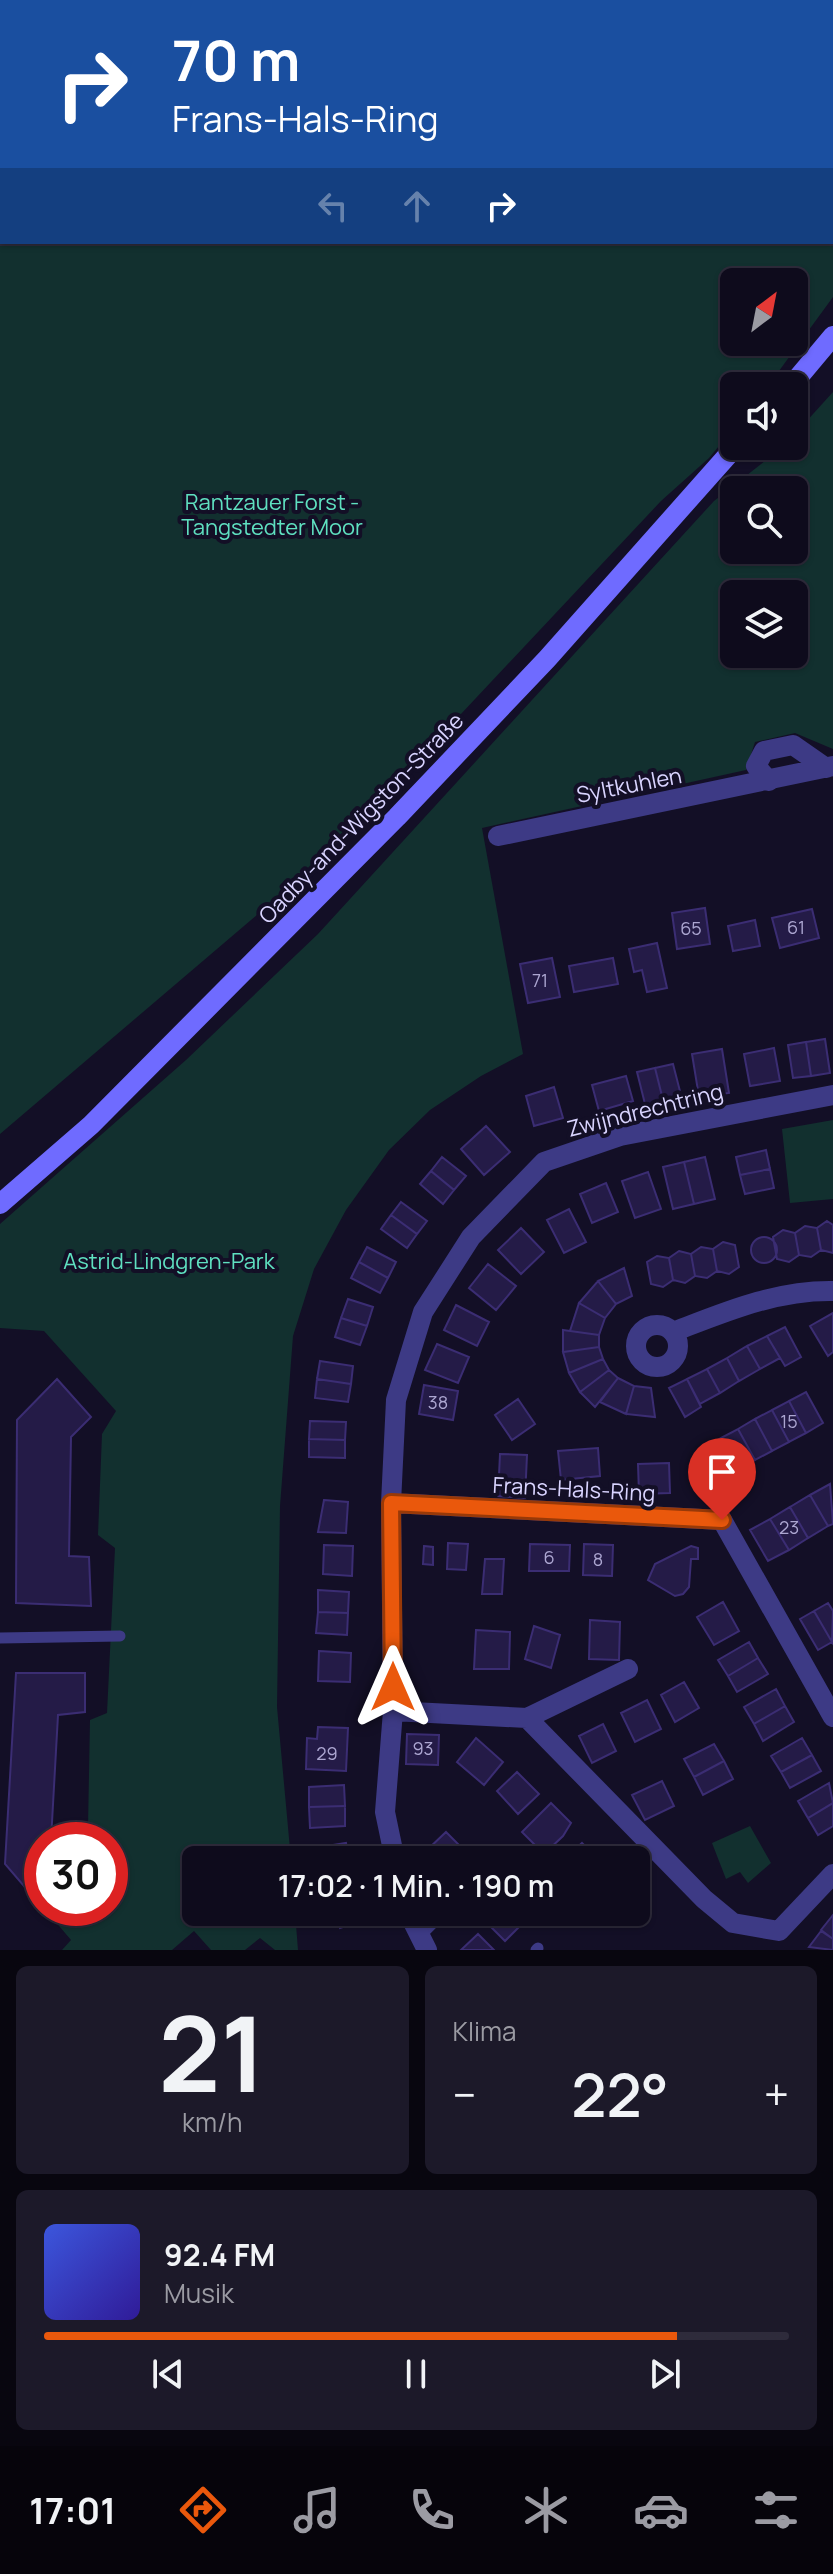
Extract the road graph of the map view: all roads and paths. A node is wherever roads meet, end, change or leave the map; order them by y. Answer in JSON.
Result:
{"nodes":[{"id":1,"x":833,"y":336,"type":"edge"},
{"id":2,"x":803,"y":372,"type":"edge"},
{"id":3,"x":724,"y":460,"type":"edge"},
{"id":4,"x":830,"y":767,"type":"edge"},
{"id":5,"x":769,"y":781,"type":"junction"},
{"id":6,"x":498,"y":836,"type":"dead end"},
{"id":7,"x":833,"y":1095,"type":"edge"},
{"id":8,"x":0,"y":1204,"type":"edge"},
{"id":9,"x":833,"y":1291,"type":"edge"},
{"id":10,"x":673,"y":1332,"type":"dead end"},
{"id":11,"x":391,"y":1503,"type":"junction"},
{"id":12,"x":120,"y":1636,"type":"dead end"},
{"id":13,"x":0,"y":1638,"type":"edge"},
{"id":14,"x":628,"y":1669,"type":"dead end"},
{"id":15,"x":393,"y":1711,"type":"junction"},
{"id":16,"x":833,"y":1717,"type":"edge"},
{"id":17,"x":527,"y":1718,"type":"junction"},
{"id":18,"x":392,"y":1846,"type":"edge"},
{"id":19,"x":833,"y":1874,"type":"edge"},
{"id":20,"x":435,"y":1926,"type":"edge"},
{"id":21,"x":423,"y":1943,"type":"edge"}],
"edges":[{"from":1,"to":2,"type":"main road"},
{"from":3,"to":8,"type":"main road","name":"Oadby-and-Wigston-Straße"},
{"from":4,"to":5,"type":"street","name":"Syltkuhlen"},
{"from":4,"to":5,"type":"street","name":"Syltkuhlen"},
{"from":5,"to":6,"type":"street","name":"Syltkuhlen"},
{"from":7,"to":11,"type":"street","name":"Zwijndrechtring"},
{"from":9,"to":10,"type":"street"},
{"from":11,"to":15,"type":"street","name":"Zwijndrechtring"},
{"from":11,"to":16,"type":"street","name":"Frans-Hals-Ring"},
{"from":12,"to":13,"type":"lane"},
{"from":14,"to":17,"type":"street"},
{"from":15,"to":17,"type":"street"},
{"from":15,"to":18,"type":"street","name":"Zwijndrechtring"},
{"from":17,"to":19,"type":"street"},
{"from":20,"to":21,"type":"lane"}]}
